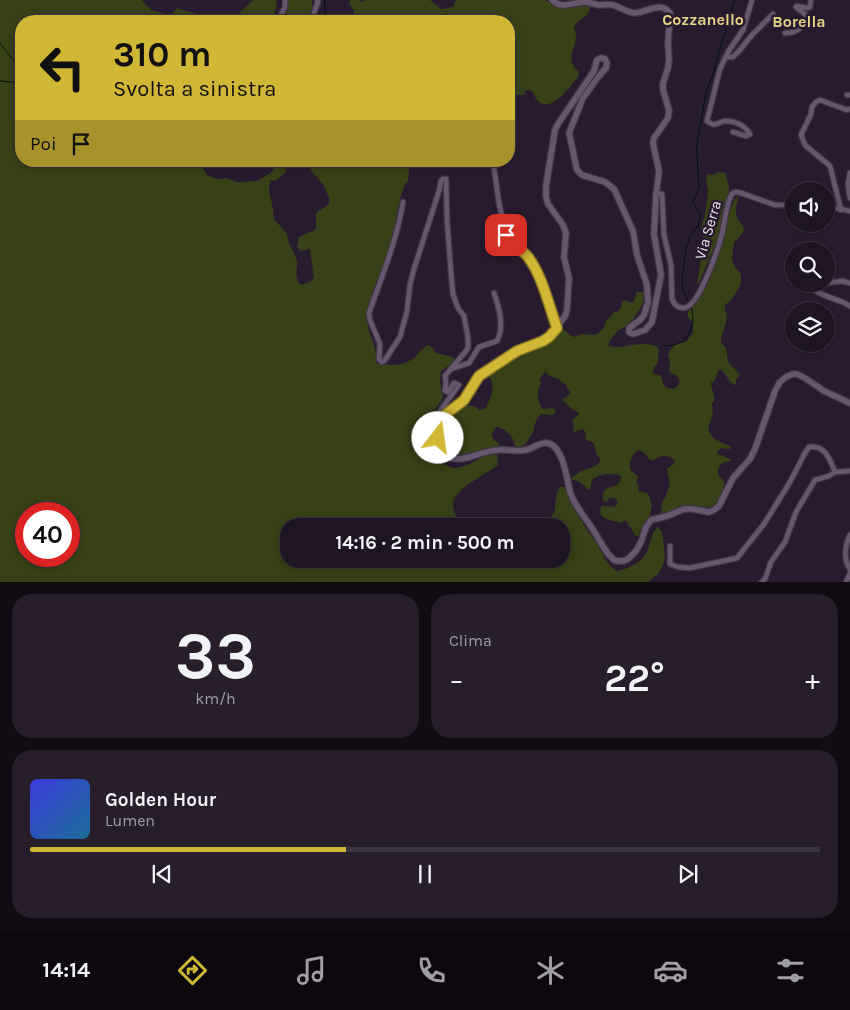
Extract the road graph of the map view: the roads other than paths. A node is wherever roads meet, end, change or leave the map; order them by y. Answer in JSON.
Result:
{"nodes":[{"id":1,"x":285,"y":0,"type":"edge"},
{"id":2,"x":317,"y":0,"type":"edge"},
{"id":3,"x":552,"y":0,"type":"edge"},
{"id":4,"x":752,"y":0,"type":"edge"},
{"id":5,"x":811,"y":0,"type":"edge"},
{"id":6,"x":773,"y":14,"type":"dead end"},
{"id":7,"x":281,"y":15,"type":"edge"},
{"id":8,"x":313,"y":15,"type":"edge"},
{"id":9,"x":785,"y":33,"type":"dead end"},
{"id":10,"x":726,"y":57,"type":"junction"},
{"id":11,"x":850,"y":109,"type":"edge"},
{"id":12,"x":733,"y":132,"type":"dead end"},
{"id":13,"x":494,"y":167,"type":"edge"},
{"id":14,"x":850,"y":173,"type":"edge"},
{"id":15,"x":656,"y":193,"type":"junction"},
{"id":16,"x":850,"y":198,"type":"edge"},
{"id":17,"x":403,"y":202,"type":"dead end"},
{"id":18,"x":785,"y":204,"type":"edge"},
{"id":19,"x":835,"y":208,"type":"edge"},
{"id":20,"x":842,"y":210,"type":"junction"},
{"id":21,"x":850,"y":211,"type":"edge"},
{"id":22,"x":835,"y":282,"type":"edge"},
{"id":23,"x":850,"y":283,"type":"edge"},
{"id":24,"x":819,"y":292,"type":"edge"},
{"id":25,"x":494,"y":293,"type":"dead end"},
{"id":26,"x":850,"y":306,"type":"edge"},
{"id":27,"x":557,"y":328,"type":"junction"},
{"id":28,"x":450,"y":370,"type":"junction"},
{"id":29,"x":850,"y":403,"type":"edge"},
{"id":30,"x":437,"y":430,"type":"junction"},
{"id":31,"x":850,"y":471,"type":"edge"},
{"id":32,"x":835,"y":472,"type":"junction"},
{"id":33,"x":850,"y":535,"type":"edge"},
{"id":34,"x":670,"y":546,"type":"dead end"},
{"id":35,"x":850,"y":569,"type":"edge"},
{"id":36,"x":850,"y":573,"type":"edge"},
{"id":37,"x":761,"y":582,"type":"edge"},
{"id":38,"x":846,"y":582,"type":"edge"}],
"edges":[{"from":1,"to":7,"type":"street"},
{"from":2,"to":8,"type":"street"},
{"from":3,"to":15,"type":"street"},
{"from":4,"to":10,"type":"street"},
{"from":5,"to":9,"type":"street"},
{"from":6,"to":10,"type":"street"},
{"from":10,"to":12,"type":"street"},
{"from":11,"to":20,"type":"street"},
{"from":13,"to":27,"type":"street"},
{"from":14,"to":16,"type":"street"},
{"from":15,"to":18,"type":"street","name":"Via Serra"},
{"from":15,"to":27,"type":"street"},
{"from":17,"to":28,"type":"street"},
{"from":19,"to":20,"type":"street"},
{"from":20,"to":21,"type":"street"},
{"from":22,"to":23,"type":"street"},
{"from":24,"to":26,"type":"street"},
{"from":25,"to":28,"type":"street"},
{"from":27,"to":30,"type":"street"},
{"from":28,"to":30,"type":"street"},
{"from":29,"to":30,"type":"street"},
{"from":31,"to":32,"type":"street"},
{"from":32,"to":34,"type":"street"},
{"from":32,"to":37,"type":"street"},
{"from":33,"to":35,"type":"street"},
{"from":36,"to":38,"type":"street"}]}
